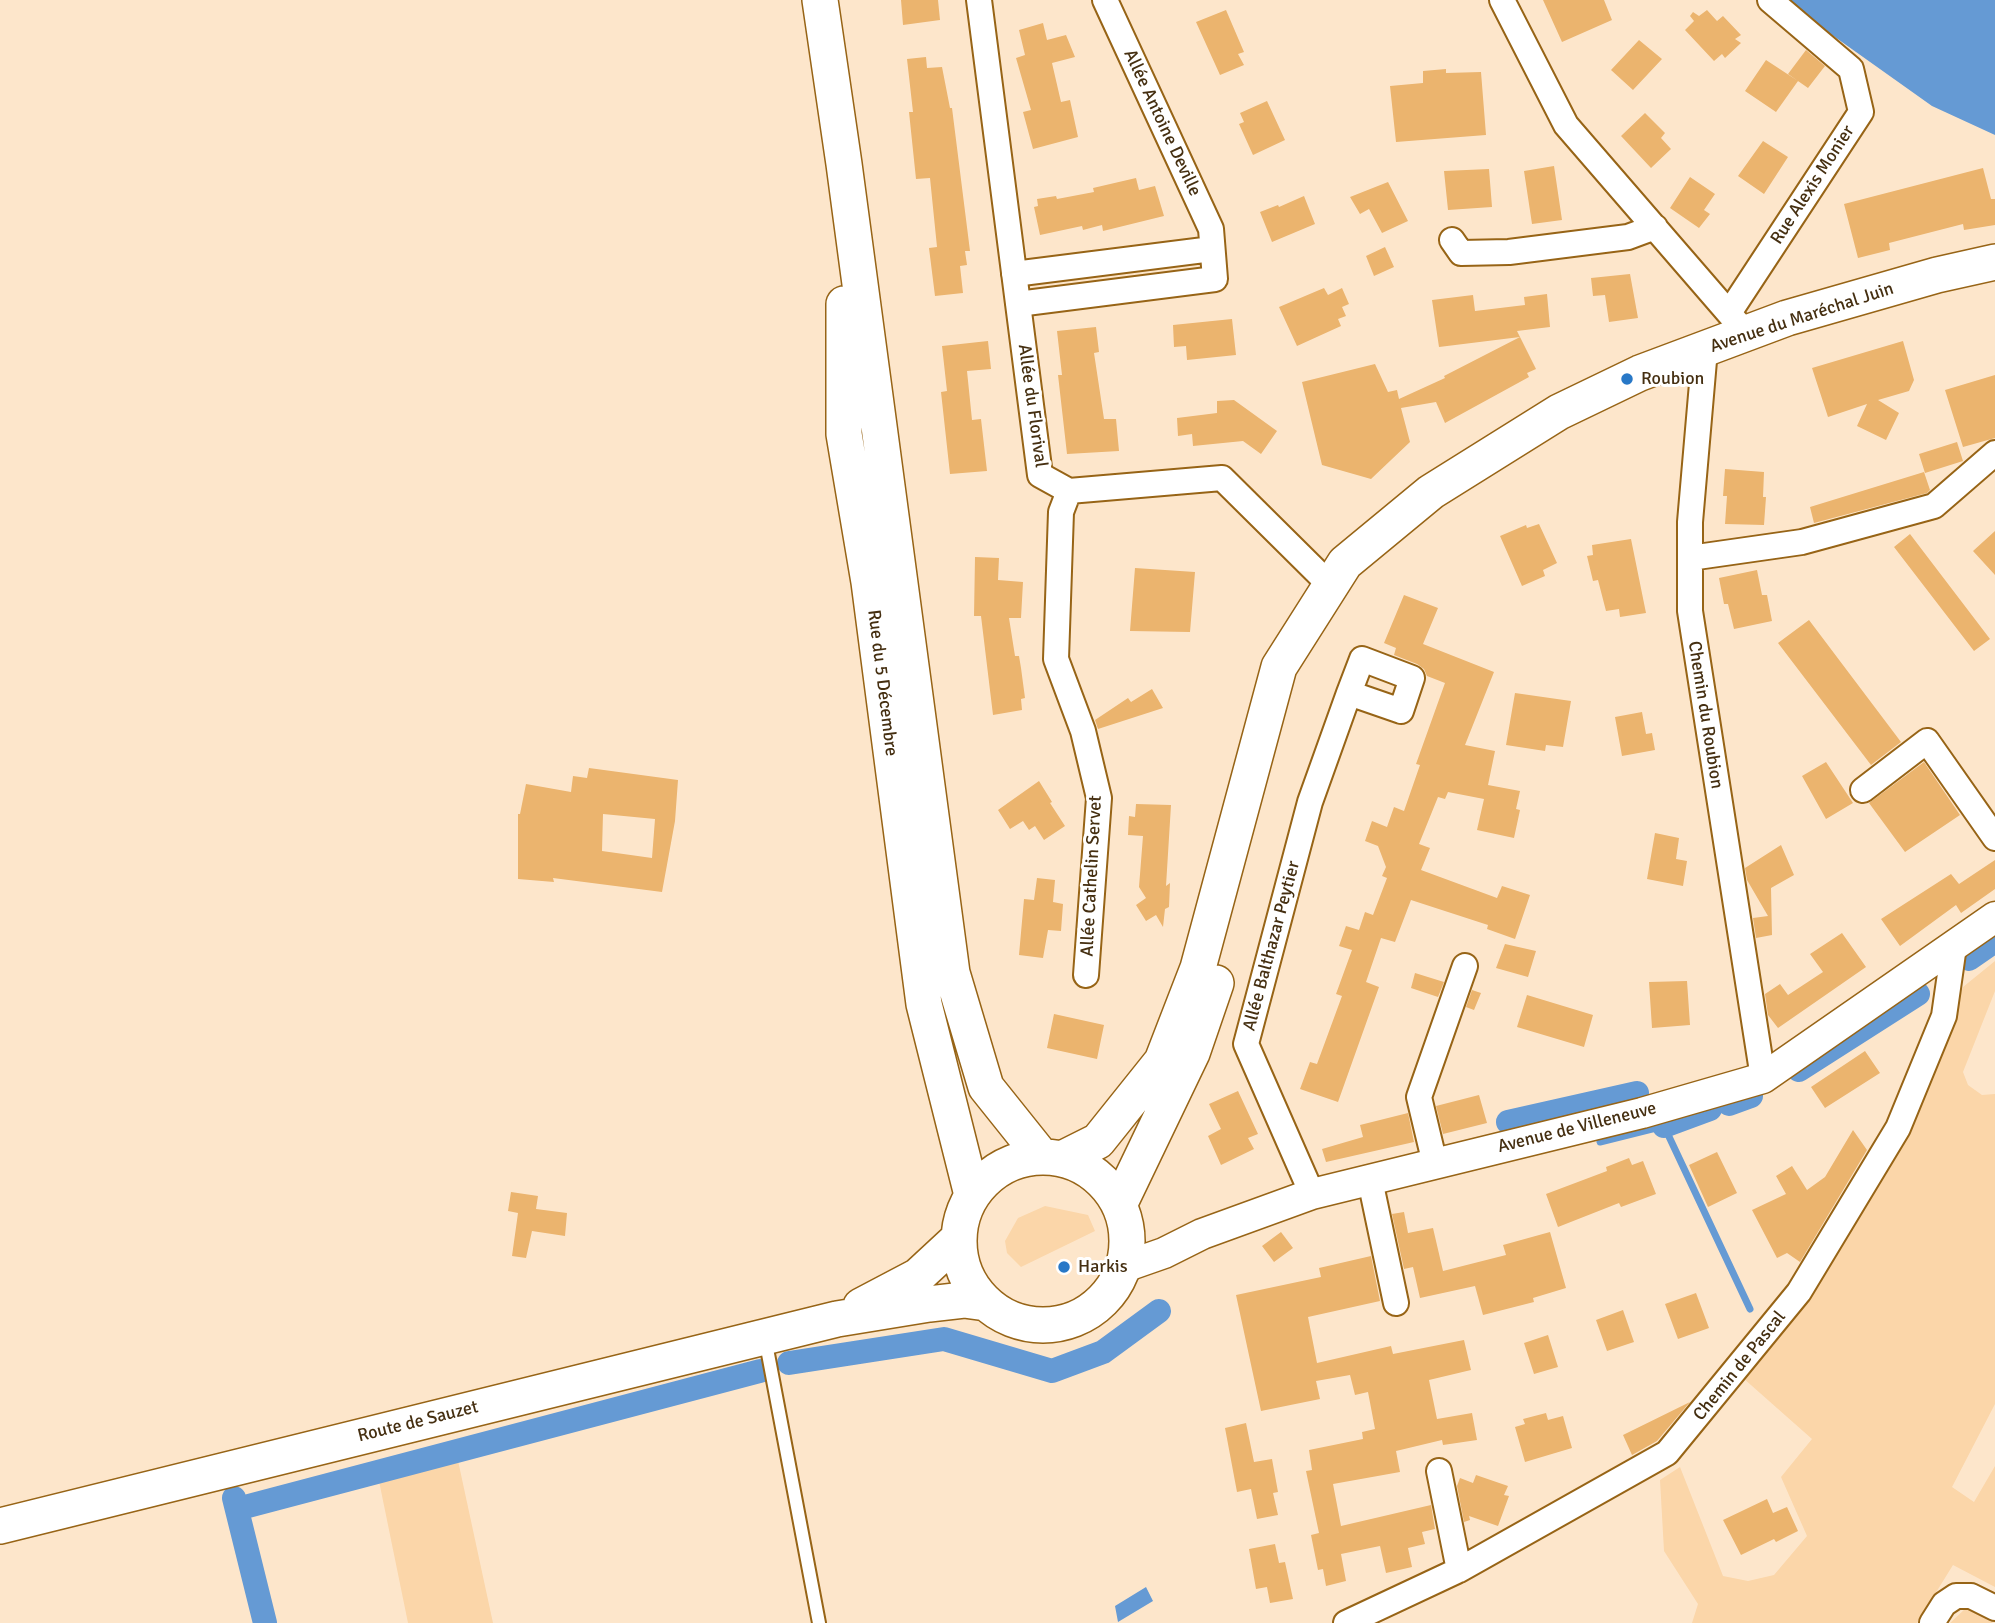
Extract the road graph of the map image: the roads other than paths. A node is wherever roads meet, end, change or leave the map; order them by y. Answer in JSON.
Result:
{"nodes":[{"id":1,"x":820,"y":0,"type":"edge"},
{"id":2,"x":979,"y":0,"type":"edge"},
{"id":3,"x":1105,"y":0,"type":"edge"},
{"id":4,"x":1502,"y":0,"type":"edge"},
{"id":5,"x":1770,"y":0,"type":"edge"},
{"id":6,"x":844,"y":164,"type":"junction"},
{"id":7,"x":1655,"y":227,"type":"junction"},
{"id":8,"x":1452,"y":240,"type":"dead end"},
{"id":9,"x":1212,"y":249,"type":"junction"},
{"id":10,"x":1995,"y":262,"type":"edge"},
{"id":11,"x":1014,"y":274,"type":"junction"},
{"id":12,"x":1018,"y":304,"type":"junction"},
{"id":13,"x":1738,"y":323,"type":"junction"},
{"id":14,"x":1705,"y":348,"type":"junction"},
{"id":15,"x":1992,"y":462,"type":"edge"},
{"id":16,"x":1069,"y":491,"type":"junction"},
{"id":17,"x":1431,"y":492,"type":"junction"},
{"id":18,"x":1690,"y":558,"type":"junction"},
{"id":19,"x":1331,"y":586,"type":"junction"},
{"id":20,"x":1349,"y":693,"type":"dead end"},
{"id":21,"x":1863,"y":790,"type":"dead end"},
{"id":22,"x":1995,"y":838,"type":"edge"},
{"id":23,"x":1995,"y":916,"type":"edge"},
{"id":24,"x":1954,"y":946,"type":"junction"},
{"id":25,"x":1465,"y":966,"type":"dead end"},
{"id":26,"x":1086,"y":975,"type":"dead end"},
{"id":27,"x":1763,"y":1078,"type":"junction"},
{"id":28,"x":1052,"y":1158,"type":"junction"},
{"id":29,"x":1435,"y":1164,"type":"junction"},
{"id":30,"x":1370,"y":1180,"type":"junction"},
{"id":31,"x":1312,"y":1194,"type":"junction"},
{"id":32,"x":972,"y":1195,"type":"junction"},
{"id":33,"x":1119,"y":1205,"type":"junction"},
{"id":34,"x":959,"y":1238,"type":"junction"},
{"id":35,"x":1124,"y":1267,"type":"junction"},
{"id":36,"x":986,"y":1303,"type":"junction"},
{"id":37,"x":1396,"y":1303,"type":"dead end"},
{"id":38,"x":837,"y":1319,"type":"junction"},
{"id":39,"x":765,"y":1336,"type":"junction"},
{"id":40,"x":1439,"y":1471,"type":"dead end"},
{"id":41,"x":0,"y":1526,"type":"edge"},
{"id":42,"x":1460,"y":1570,"type":"junction"},
{"id":43,"x":1995,"y":1608,"type":"edge"},
{"id":44,"x":819,"y":1623,"type":"edge"},
{"id":45,"x":1346,"y":1623,"type":"edge"},
{"id":46,"x":1932,"y":1623,"type":"edge"}],
"edges":[{"from":1,"to":6,"type":"main road","name":"Rue du 5 Décembre"},
{"from":2,"to":11,"type":"street","name":"Allée du Florival"},
{"from":3,"to":9,"type":"street","name":"Allée Antoine Deville"},
{"from":4,"to":7,"type":"street"},
{"from":5,"to":13,"type":"street","name":"Rue Alexis Monier"},
{"from":6,"to":28,"type":"main road","name":"Rue du 5 Décembre"},
{"from":6,"to":32,"type":"main road","name":"Rue du 5 Décembre"},
{"from":7,"to":8,"type":"street"},
{"from":7,"to":13,"type":"street"},
{"from":9,"to":11,"type":"street"},
{"from":9,"to":12,"type":"street","name":"Allée Antoine Deville"},
{"from":10,"to":13,"type":"main road","name":"Avenue du Maréchal Juin"},
{"from":11,"to":12,"type":"street","name":"Allée du Florival"},
{"from":12,"to":16,"type":"street","name":"Allée du Florival"},
{"from":13,"to":14,"type":"main road","name":"Avenue du Maréchal Juin"},
{"from":14,"to":17,"type":"main road","name":"Avenue du Maréchal Juin"},
{"from":14,"to":18,"type":"street","name":"Chemin du Roubion"},
{"from":15,"to":18,"type":"street"},
{"from":16,"to":19,"type":"street"},
{"from":16,"to":26,"type":"street","name":"Allée Cathelin Servet"},
{"from":17,"to":19,"type":"main road"},
{"from":17,"to":33,"type":"main road"},
{"from":18,"to":27,"type":"street","name":"Chemin du Roubion"},
{"from":19,"to":28,"type":"main road"},
{"from":20,"to":31,"type":"street","name":"Allée Balthazar Peytier"},
{"from":21,"to":22,"type":"street"},
{"from":23,"to":24,"type":"street","name":"Avenue de Villeneuve"},
{"from":24,"to":27,"type":"street","name":"Avenue de Villeneuve"},
{"from":24,"to":42,"type":"street","name":"Chemin de Pascal"},
{"from":25,"to":29,"type":"street"},
{"from":27,"to":29,"type":"street","name":"Avenue de Villeneuve"},
{"from":28,"to":32,"type":"main road"},
{"from":28,"to":33,"type":"main road"},
{"from":29,"to":30,"type":"street","name":"Avenue de Villeneuve"},
{"from":30,"to":31,"type":"street","name":"Avenue de Villeneuve"},
{"from":30,"to":37,"type":"street"},
{"from":31,"to":35,"type":"street","name":"Avenue de Villeneuve"},
{"from":32,"to":34,"type":"main road"},
{"from":33,"to":35,"type":"main road"},
{"from":34,"to":36,"type":"main road"},
{"from":34,"to":38,"type":"main road","name":"Route de Sauzet"},
{"from":35,"to":36,"type":"main road"},
{"from":36,"to":38,"type":"main road","name":"Route de Sauzet"},
{"from":38,"to":39,"type":"main road","name":"Route de Sauzet"},
{"from":39,"to":41,"type":"main road","name":"Route de Sauzet"},
{"from":39,"to":44,"type":"lane"},
{"from":40,"to":42,"type":"street"},
{"from":42,"to":45,"type":"street","name":"Chemin de Pascal"},
{"from":43,"to":46,"type":"street"}]}
